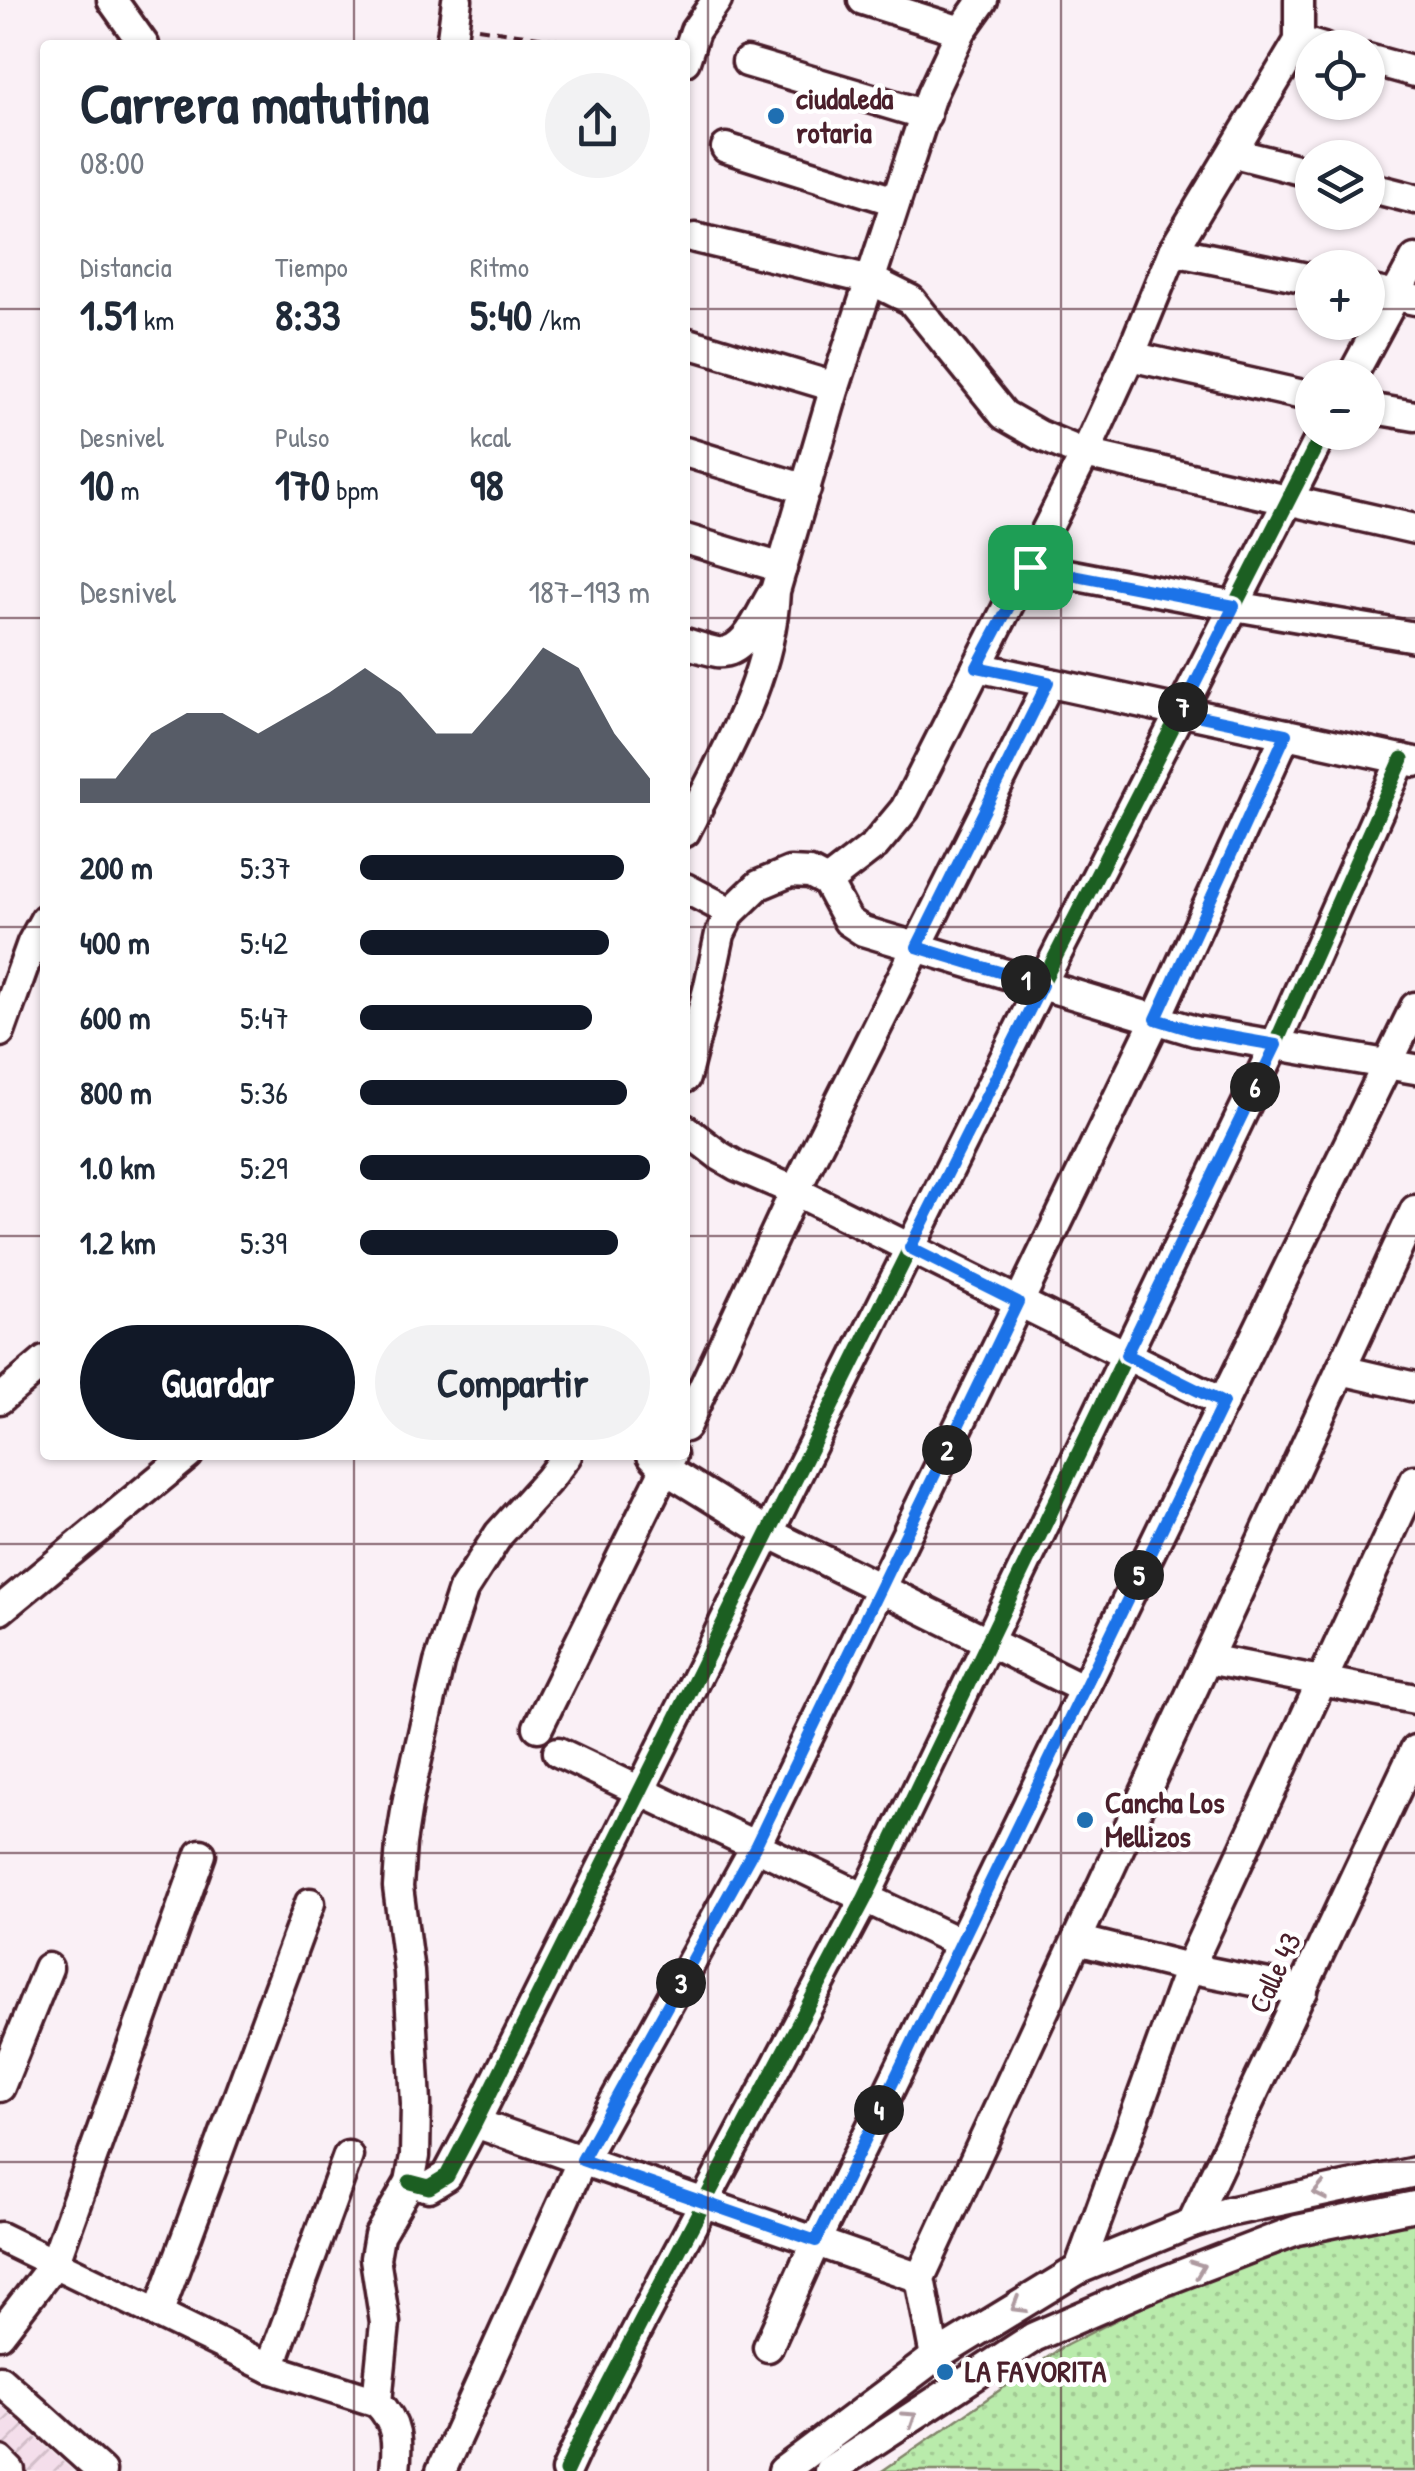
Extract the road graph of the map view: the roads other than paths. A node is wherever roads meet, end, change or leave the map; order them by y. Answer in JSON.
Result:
{"nodes":[{"id":1,"x":112,"y":0,"type":"edge"},
{"id":2,"x":717,"y":0,"type":"edge"},
{"id":3,"x":863,"y":0,"type":"edge"},
{"id":4,"x":983,"y":0,"type":"edge"},
{"id":5,"x":1299,"y":0,"type":"edge"},
{"id":6,"x":1307,"y":30,"type":"edge"},
{"id":7,"x":961,"y":31,"type":"junction"},
{"id":8,"x":140,"y":40,"type":"edge"},
{"id":9,"x":690,"y":48,"type":"edge"},
{"id":10,"x":747,"y":62,"type":"dead end"},
{"id":11,"x":1385,"y":64,"type":"edge"},
{"id":12,"x":1295,"y":67,"type":"edge"},
{"id":13,"x":1415,"y":72,"type":"edge"},
{"id":14,"x":926,"y":116,"type":"junction"},
{"id":15,"x":726,"y":148,"type":"dead end"},
{"id":16,"x":1234,"y":153,"type":"junction"},
{"id":17,"x":1295,"y":169,"type":"edge"},
{"id":18,"x":1385,"y":191,"type":"edge"},
{"id":19,"x":1415,"y":199,"type":"edge"},
{"id":20,"x":896,"y":202,"type":"junction"},
{"id":21,"x":695,"y":238,"type":"dead end"},
{"id":22,"x":1173,"y":251,"type":"junction"},
{"id":23,"x":1415,"y":259,"type":"edge"},
{"id":24,"x":1295,"y":276,"type":"edge"},
{"id":25,"x":871,"y":280,"type":"junction"},
{"id":26,"x":1392,"y":295,"type":"edge"},
{"id":27,"x":690,"y":344,"type":"edge"},
{"id":28,"x":1130,"y":356,"type":"junction"},
{"id":29,"x":1360,"y":360,"type":"edge"},
{"id":30,"x":834,"y":388,"type":"junction"},
{"id":31,"x":1295,"y":393,"type":"edge"},
{"id":32,"x":1385,"y":411,"type":"edge"},
{"id":33,"x":1415,"y":416,"type":"edge"},
{"id":34,"x":1313,"y":450,"type":"edge"},
{"id":35,"x":690,"y":453,"type":"edge"},
{"id":36,"x":1085,"y":454,"type":"junction"},
{"id":37,"x":806,"y":488,"type":"junction"},
{"id":38,"x":1286,"y":501,"type":"junction"},
{"id":39,"x":1415,"y":529,"type":"edge"},
{"id":40,"x":690,"y":541,"type":"edge"},
{"id":41,"x":1030,"y":567,"type":"junction"},
{"id":42,"x":778,"y":579,"type":"junction"},
{"id":43,"x":1234,"y":606,"type":"junction"},
{"id":44,"x":1415,"y":637,"type":"edge"},
{"id":45,"x":690,"y":644,"type":"edge"},
{"id":46,"x":977,"y":667,"type":"junction"},
{"id":47,"x":1048,"y":682,"type":"junction"},
{"id":48,"x":1181,"y":712,"type":"junction"},
{"id":49,"x":1286,"y":734,"type":"junction"},
{"id":50,"x":1409,"y":761,"type":"edge"},
{"id":51,"x":690,"y":822,"type":"edge"},
{"id":52,"x":827,"y":882,"type":"junction"},
{"id":53,"x":690,"y":891,"type":"edge"},
{"id":54,"x":732,"y":912,"type":"junction"},
{"id":55,"x":40,"y":928,"type":"edge"},
{"id":56,"x":917,"y":947,"type":"junction"},
{"id":57,"x":1042,"y":985,"type":"junction"},
{"id":58,"x":1415,"y":1007,"type":"edge"},
{"id":59,"x":1156,"y":1019,"type":"junction"},
{"id":60,"x":0,"y":1032,"type":"edge"},
{"id":61,"x":1276,"y":1045,"type":"junction"},
{"id":62,"x":690,"y":1059,"type":"edge"},
{"id":63,"x":1401,"y":1066,"type":"edge"},
{"id":64,"x":690,"y":1133,"type":"edge"},
{"id":65,"x":796,"y":1191,"type":"junction"},
{"id":66,"x":1415,"y":1210,"type":"edge"},
{"id":67,"x":910,"y":1248,"type":"junction"},
{"id":68,"x":1018,"y":1302,"type":"junction"},
{"id":69,"x":1126,"y":1355,"type":"junction"},
{"id":70,"x":40,"y":1366,"type":"edge"},
{"id":71,"x":1341,"y":1370,"type":"junction"},
{"id":72,"x":1415,"y":1386,"type":"edge"},
{"id":73,"x":0,"y":1399,"type":"edge"},
{"id":74,"x":1223,"y":1403,"type":"junction"},
{"id":75,"x":690,"y":1416,"type":"edge"},
{"id":76,"x":182,"y":1460,"type":"edge"},
{"id":77,"x":562,"y":1460,"type":"edge"},
{"id":78,"x":663,"y":1460,"type":"edge"},
{"id":79,"x":1415,"y":1480,"type":"edge"},
{"id":80,"x":769,"y":1533,"type":"junction"},
{"id":81,"x":880,"y":1588,"type":"junction"},
{"id":82,"x":0,"y":1610,"type":"edge"},
{"id":83,"x":989,"y":1642,"type":"junction"},
{"id":84,"x":1207,"y":1659,"type":"junction"},
{"id":85,"x":1322,"y":1681,"type":"junction"},
{"id":86,"x":1084,"y":1689,"type":"junction"},
{"id":87,"x":1415,"y":1699,"type":"edge"},
{"id":88,"x":538,"y":1727,"type":"dead end"},
{"id":89,"x":1415,"y":1750,"type":"edge"},
{"id":90,"x":558,"y":1752,"type":"dead end"},
{"id":91,"x":640,"y":1793,"type":"junction"},
{"id":92,"x":755,"y":1847,"type":"junction"},
{"id":93,"x":202,"y":1854,"type":"dead end"},
{"id":94,"x":865,"y":1898,"type":"junction"},
{"id":95,"x":310,"y":1904,"type":"dead end"},
{"id":96,"x":1077,"y":1940,"type":"junction"},
{"id":97,"x":960,"y":1943,"type":"junction"},
{"id":98,"x":48,"y":1968,"type":"dead end"},
{"id":99,"x":1190,"y":1968,"type":"junction"},
{"id":100,"x":1303,"y":1991,"type":"junction"},
{"id":101,"x":0,"y":2087,"type":"edge"},
{"id":102,"x":475,"y":2123,"type":"junction"},
{"id":103,"x":348,"y":2156,"type":"dead end"},
{"id":104,"x":582,"y":2160,"type":"junction"},
{"id":105,"x":1415,"y":2172,"type":"edge"},
{"id":106,"x":410,"y":2182,"type":"junction"},
{"id":107,"x":704,"y":2203,"type":"junction"},
{"id":108,"x":1415,"y":2206,"type":"edge"},
{"id":109,"x":1192,"y":2223,"type":"junction"},
{"id":110,"x":0,"y":2237,"type":"edge"},
{"id":111,"x":816,"y":2241,"type":"junction"},
{"id":112,"x":54,"y":2264,"type":"junction"},
{"id":113,"x":1079,"y":2269,"type":"junction"},
{"id":114,"x":920,"y":2278,"type":"junction"},
{"id":115,"x":158,"y":2314,"type":"junction"},
{"id":116,"x":0,"y":2334,"type":"edge"},
{"id":117,"x":768,"y":2347,"type":"dead end"},
{"id":118,"x":935,"y":2357,"type":"junction"},
{"id":119,"x":270,"y":2368,"type":"junction"},
{"id":120,"x":0,"y":2380,"type":"edge"},
{"id":121,"x":377,"y":2402,"type":"junction"},
{"id":122,"x":0,"y":2461,"type":"edge"},
{"id":123,"x":10,"y":2471,"type":"edge"},
{"id":124,"x":102,"y":2471,"type":"edge"},
{"id":125,"x":395,"y":2471,"type":"edge"},
{"id":126,"x":441,"y":2471,"type":"edge"},
{"id":127,"x":566,"y":2471,"type":"edge"},
{"id":128,"x":783,"y":2471,"type":"edge"},
{"id":129,"x":829,"y":2471,"type":"edge"}],
"edges":[{"from":1,"to":8,"type":"street"},
{"from":2,"to":9,"type":"street"},
{"from":3,"to":7,"type":"street"},
{"from":4,"to":7,"type":"street"},
{"from":5,"to":6,"type":"street"},
{"from":7,"to":14,"type":"street"},
{"from":10,"to":14,"type":"street"},
{"from":11,"to":13,"type":"street"},
{"from":12,"to":16,"type":"street"},
{"from":14,"to":20,"type":"street"},
{"from":15,"to":20,"type":"street"},
{"from":16,"to":17,"type":"street"},
{"from":16,"to":22,"type":"street"},
{"from":18,"to":19,"type":"street"},
{"from":20,"to":25,"type":"street"},
{"from":21,"to":25,"type":"street"},
{"from":22,"to":24,"type":"street"},
{"from":22,"to":28,"type":"street"},
{"from":23,"to":26,"type":"street"},
{"from":25,"to":30,"type":"street"},
{"from":25,"to":36,"type":"street"},
{"from":26,"to":29,"type":"street"},
{"from":27,"to":30,"type":"street"},
{"from":28,"to":31,"type":"street"},
{"from":28,"to":36,"type":"street"},
{"from":30,"to":37,"type":"street"},
{"from":32,"to":33,"type":"street"},
{"from":34,"to":38,"type":"street"},
{"from":35,"to":37,"type":"street"},
{"from":36,"to":38,"type":"street"},
{"from":36,"to":41,"type":"street"},
{"from":37,"to":42,"type":"street"},
{"from":38,"to":39,"type":"street"},
{"from":38,"to":43,"type":"street"},
{"from":40,"to":42,"type":"street"},
{"from":41,"to":43,"type":"street"},
{"from":41,"to":46,"type":"street"},
{"from":42,"to":45,"type":"street"},
{"from":42,"to":51,"type":"street"},
{"from":43,"to":44,"type":"street"},
{"from":43,"to":48,"type":"street"},
{"from":46,"to":47,"type":"street"},
{"from":46,"to":52,"type":"street"},
{"from":47,"to":48,"type":"street"},
{"from":47,"to":56,"type":"street"},
{"from":48,"to":49,"type":"street"},
{"from":48,"to":57,"type":"street"},
{"from":49,"to":50,"type":"street"},
{"from":49,"to":59,"type":"street"},
{"from":50,"to":61,"type":"street"},
{"from":52,"to":54,"type":"street"},
{"from":52,"to":56,"type":"street"},
{"from":53,"to":54,"type":"street"},
{"from":54,"to":62,"type":"street"},
{"from":55,"to":60,"type":"street"},
{"from":56,"to":57,"type":"street"},
{"from":56,"to":65,"type":"street"},
{"from":57,"to":59,"type":"street"},
{"from":57,"to":67,"type":"street"},
{"from":58,"to":63,"type":"street"},
{"from":59,"to":61,"type":"street"},
{"from":59,"to":68,"type":"street"},
{"from":61,"to":63,"type":"street"},
{"from":61,"to":69,"type":"street"},
{"from":63,"to":74,"type":"street"},
{"from":64,"to":65,"type":"street"},
{"from":65,"to":67,"type":"street"},
{"from":65,"to":75,"type":"street"},
{"from":66,"to":71,"type":"street"},
{"from":67,"to":68,"type":"street"},
{"from":67,"to":80,"type":"street"},
{"from":68,"to":69,"type":"street"},
{"from":68,"to":81,"type":"street"},
{"from":69,"to":74,"type":"street"},
{"from":69,"to":83,"type":"street"},
{"from":70,"to":73,"type":"street"},
{"from":71,"to":72,"type":"street"},
{"from":71,"to":84,"type":"street"},
{"from":74,"to":86,"type":"street"},
{"from":76,"to":82,"type":"street"},
{"from":77,"to":106,"type":"street"},
{"from":78,"to":80,"type":"street"},
{"from":78,"to":88,"type":"street"},
{"from":79,"to":85,"type":"street"},
{"from":80,"to":81,"type":"street"},
{"from":80,"to":91,"type":"street"},
{"from":81,"to":83,"type":"street"},
{"from":81,"to":92,"type":"street"},
{"from":83,"to":86,"type":"street"},
{"from":83,"to":94,"type":"street"},
{"from":84,"to":85,"type":"street"},
{"from":84,"to":96,"type":"street"},
{"from":85,"to":87,"type":"street"},
{"from":85,"to":99,"type":"street"},
{"from":86,"to":97,"type":"street"},
{"from":89,"to":100,"type":"street","name":"Calle 43"},
{"from":90,"to":91,"type":"street"},
{"from":91,"to":92,"type":"street"},
{"from":91,"to":102,"type":"street"},
{"from":92,"to":94,"type":"street"},
{"from":92,"to":104,"type":"street"},
{"from":93,"to":112,"type":"street"},
{"from":94,"to":97,"type":"street"},
{"from":94,"to":107,"type":"street"},
{"from":95,"to":115,"type":"street"},
{"from":96,"to":99,"type":"street"},
{"from":96,"to":114,"type":"street"},
{"from":97,"to":111,"type":"street"},
{"from":98,"to":101,"type":"street"},
{"from":99,"to":100,"type":"street"},
{"from":99,"to":113,"type":"street"},
{"from":100,"to":109,"type":"street","name":"Calle 43"},
{"from":102,"to":104,"type":"street"},
{"from":102,"to":106,"type":"street"},
{"from":103,"to":119,"type":"street"},
{"from":104,"to":107,"type":"street"},
{"from":104,"to":126,"type":"street"},
{"from":105,"to":109,"type":"street","one_way":true},
{"from":106,"to":121,"type":"street"},
{"from":107,"to":111,"type":"street"},
{"from":107,"to":127,"type":"street"},
{"from":129,"to":108,"type":"street","one_way":true},
{"from":109,"to":113,"type":"street"},
{"from":110,"to":112,"type":"street"},
{"from":111,"to":114,"type":"street"},
{"from":111,"to":117,"type":"street"},
{"from":112,"to":115,"type":"street"},
{"from":112,"to":116,"type":"street"},
{"from":113,"to":118,"type":"street","one_way":true},
{"from":114,"to":118,"type":"street"},
{"from":115,"to":119,"type":"street"},
{"from":118,"to":128,"type":"street"},
{"from":119,"to":121,"type":"street"},
{"from":120,"to":124,"type":"street"},
{"from":121,"to":125,"type":"street"},
{"from":122,"to":123,"type":"street"}]}
